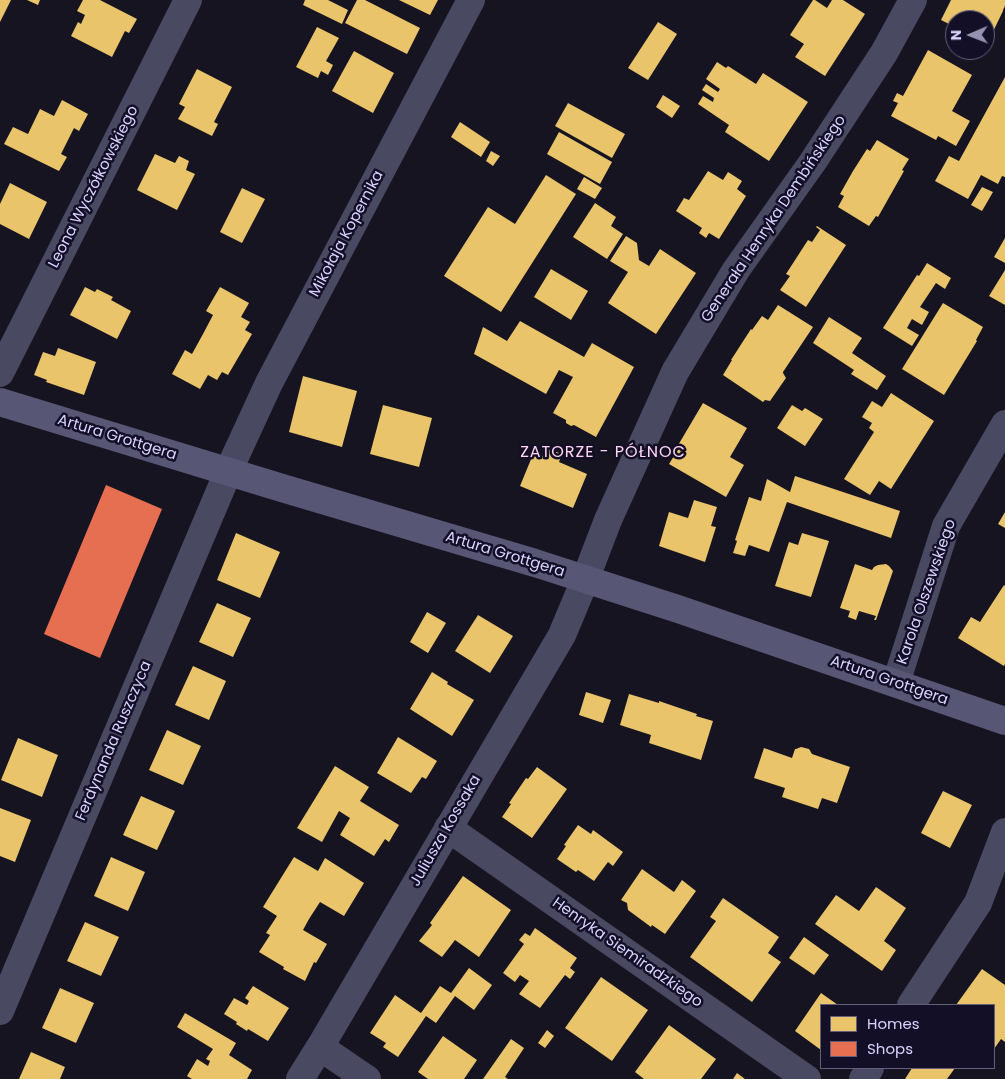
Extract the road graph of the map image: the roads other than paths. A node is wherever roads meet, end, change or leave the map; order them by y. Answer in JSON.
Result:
{"nodes":[{"id":1,"x":188,"y":0,"type":"edge"},
{"id":2,"x":471,"y":0,"type":"edge"},
{"id":3,"x":913,"y":0,"type":"edge"},
{"id":4,"x":0,"y":373,"type":"edge"},
{"id":5,"x":0,"y":402,"type":"edge"},
{"id":6,"x":1005,"y":424,"type":"edge"},
{"id":7,"x":228,"y":472,"type":"junction"},
{"id":8,"x":585,"y":580,"type":"junction"},
{"id":9,"x":896,"y":683,"type":"junction"},
{"id":10,"x":1005,"y":721,"type":"edge"},
{"id":11,"x":448,"y":828,"type":"junction"},
{"id":12,"x":1005,"y":832,"type":"edge"},
{"id":13,"x":912,"y":1004,"type":"edge"},
{"id":14,"x":0,"y":1011,"type":"edge"},
{"id":15,"x":320,"y":1047,"type":"junction"},
{"id":16,"x":300,"y":1079,"type":"edge"},
{"id":17,"x":367,"y":1079,"type":"edge"},
{"id":18,"x":806,"y":1079,"type":"edge"}],
"edges":[{"from":1,"to":4,"type":"street","name":"Leona Wyczółkowskiego"},
{"from":2,"to":7,"type":"street","name":"Mikołaja Kopernika"},
{"from":3,"to":8,"type":"street","name":"Generała Henryka Dembińskiego"},
{"from":5,"to":7,"type":"street","name":"Artura Grottgera"},
{"from":6,"to":9,"type":"street","name":"Karola Olszewskiego"},
{"from":7,"to":8,"type":"street","name":"Artura Grottgera"},
{"from":7,"to":14,"type":"street","name":"Ferdynanda Ruszczyca"},
{"from":8,"to":9,"type":"street","name":"Artura Grottgera"},
{"from":8,"to":11,"type":"street","name":"Juliusza Kossaka"},
{"from":9,"to":10,"type":"street","name":"Artura Grottgera"},
{"from":11,"to":15,"type":"street","name":"Juliusza Kossaka"},
{"from":11,"to":18,"type":"street","name":"Henryka Siemiradzkiego"},
{"from":12,"to":13,"type":"street"},
{"from":15,"to":16,"type":"street","name":"Juliusza Kossaka"},
{"from":15,"to":17,"type":"street"}]}
